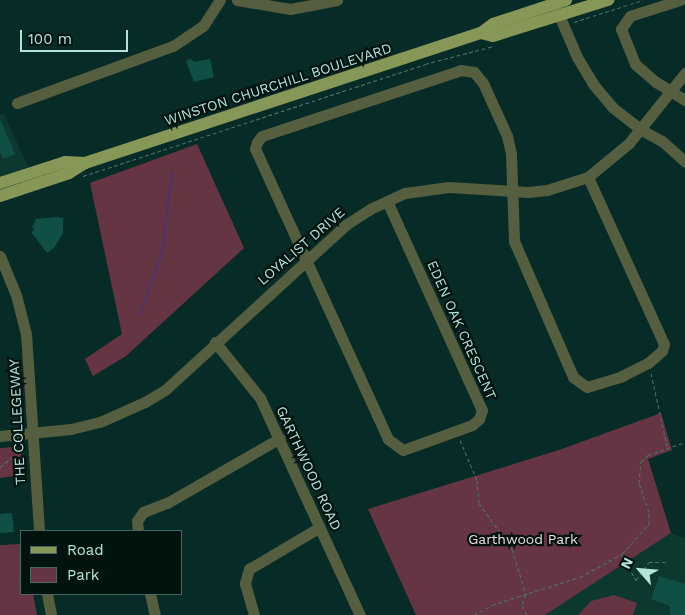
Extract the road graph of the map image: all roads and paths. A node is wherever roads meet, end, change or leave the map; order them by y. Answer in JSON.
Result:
{"nodes":[{"id":1,"x":220,"y":0,"type":"edge"},
{"id":2,"x":237,"y":0,"type":"edge"},
{"id":3,"x":337,"y":0,"type":"edge"},
{"id":4,"x":566,"y":0,"type":"edge"},
{"id":5,"x":608,"y":0,"type":"edge"},
{"id":6,"x":643,"y":0,"type":"edge"},
{"id":7,"x":680,"y":0,"type":"edge"},
{"id":8,"x":553,"y":2,"type":"edge"},
{"id":9,"x":559,"y":16,"type":"junction"},
{"id":10,"x":572,"y":21,"type":"dead end"},
{"id":11,"x":481,"y":33,"type":"junction"},
{"id":12,"x":500,"y":44,"type":"dead end"},
{"id":13,"x":685,"y":73,"type":"edge"},
{"id":14,"x":671,"y":91,"type":"junction"},
{"id":15,"x":685,"y":100,"type":"edge"},
{"id":16,"x":17,"y":103,"type":"dead end"},
{"id":17,"x":640,"y":129,"type":"junction"},
{"id":18,"x":685,"y":162,"type":"edge"},
{"id":19,"x":85,"y":163,"type":"junction"},
{"id":20,"x":80,"y":177,"type":"dead end"},
{"id":21,"x":588,"y":177,"type":"junction"},
{"id":22,"x":0,"y":183,"type":"edge"},
{"id":23,"x":510,"y":191,"type":"junction"},
{"id":24,"x":0,"y":196,"type":"edge"},
{"id":25,"x":388,"y":201,"type":"junction"},
{"id":26,"x":0,"y":256,"type":"edge"},
{"id":27,"x":307,"y":260,"type":"junction"},
{"id":28,"x":215,"y":342,"type":"junction"},
{"id":29,"x":651,"y":373,"type":"dead end"},
{"id":30,"x":457,"y":430,"type":"junction"},
{"id":31,"x":33,"y":433,"type":"junction"},
{"id":32,"x":0,"y":436,"type":"edge"},
{"id":33,"x":280,"y":438,"type":"junction"},
{"id":34,"x":685,"y":442,"type":"edge"},
{"id":35,"x":667,"y":447,"type":"junction"},
{"id":36,"x":13,"y":457,"type":"dead end"},
{"id":37,"x":0,"y":467,"type":"edge"},
{"id":38,"x":320,"y":527,"type":"junction"},
{"id":39,"x":39,"y":530,"type":"edge"},
{"id":40,"x":138,"y":530,"type":"edge"},
{"id":41,"x":622,"y":554,"type":"junction"},
{"id":42,"x":666,"y":562,"type":"dead end"},
{"id":43,"x":526,"y":594,"type":"junction"},
{"id":44,"x":47,"y":595,"type":"edge"},
{"id":45,"x":150,"y":595,"type":"edge"},
{"id":46,"x":51,"y":615,"type":"edge"},
{"id":47,"x":155,"y":615,"type":"edge"},
{"id":48,"x":254,"y":615,"type":"edge"},
{"id":49,"x":360,"y":615,"type":"edge"},
{"id":50,"x":474,"y":615,"type":"edge"},
{"id":51,"x":527,"y":615,"type":"edge"}],
"edges":[{"from":1,"to":16,"type":"street"},
{"from":2,"to":3,"type":"street"},
{"from":4,"to":8,"type":"main road","name":"WINSTON CHURCHILL BOULEVARD"},
{"from":5,"to":9,"type":"main road","name":"WINSTON CHURCHILL BOULEVARD"},
{"from":6,"to":10,"type":"path"},
{"from":7,"to":14,"type":"street"},
{"from":8,"to":9,"type":"street"},
{"from":8,"to":11,"type":"main road","name":"WINSTON CHURCHILL BOULEVARD"},
{"from":9,"to":11,"type":"main road","name":"WINSTON CHURCHILL BOULEVARD"},
{"from":9,"to":17,"type":"street"},
{"from":11,"to":19,"type":"main road","name":"WINSTON CHURCHILL BOULEVARD"},
{"from":12,"to":20,"type":"path"},
{"from":13,"to":14,"type":"street","name":"LOYALIST DRIVE"},
{"from":14,"to":15,"type":"street"},
{"from":14,"to":17,"type":"street","name":"LOYALIST DRIVE"},
{"from":17,"to":18,"type":"street"},
{"from":17,"to":21,"type":"street","name":"LOYALIST DRIVE"},
{"from":19,"to":22,"type":"main road","name":"WINSTON CHURCHILL BOULEVARD"},
{"from":19,"to":24,"type":"main road","name":"WINSTON CHURCHILL BOULEVARD"},
{"from":21,"to":23,"type":"street","name":"LOYALIST DRIVE"},
{"from":21,"to":23,"type":"street"},
{"from":23,"to":25,"type":"street","name":"LOYALIST DRIVE"},
{"from":23,"to":27,"type":"street"},
{"from":25,"to":27,"type":"street","name":"LOYALIST DRIVE"},
{"from":25,"to":30,"type":"street","name":"EDEN OAK CRESCENT"},
{"from":26,"to":31,"type":"street","name":"THE COLLEGEWAY"},
{"from":27,"to":28,"type":"street","name":"LOYALIST DRIVE"},
{"from":27,"to":30,"type":"street","name":"EDEN OAK CRESCENT"},
{"from":28,"to":31,"type":"street","name":"LOYALIST DRIVE"},
{"from":28,"to":33,"type":"street","name":"GARTHWOOD ROAD"},
{"from":29,"to":35,"type":"path"},
{"from":30,"to":43,"type":"path"},
{"from":31,"to":32,"type":"street","name":"LOYALIST DRIVE"},
{"from":31,"to":39,"type":"street","name":"THE COLLEGEWAY"},
{"from":33,"to":38,"type":"street","name":"GARTHWOOD ROAD"},
{"from":33,"to":40,"type":"street"},
{"from":34,"to":35,"type":"path"},
{"from":35,"to":41,"type":"path"},
{"from":36,"to":37,"type":"path"},
{"from":38,"to":48,"type":"street"},
{"from":38,"to":49,"type":"street","name":"GARTHWOOD ROAD"},
{"from":41,"to":42,"type":"path"},
{"from":41,"to":43,"type":"path"},
{"from":43,"to":50,"type":"path"},
{"from":43,"to":51,"type":"path"},
{"from":44,"to":46,"type":"street"},
{"from":45,"to":47,"type":"street"}]}
